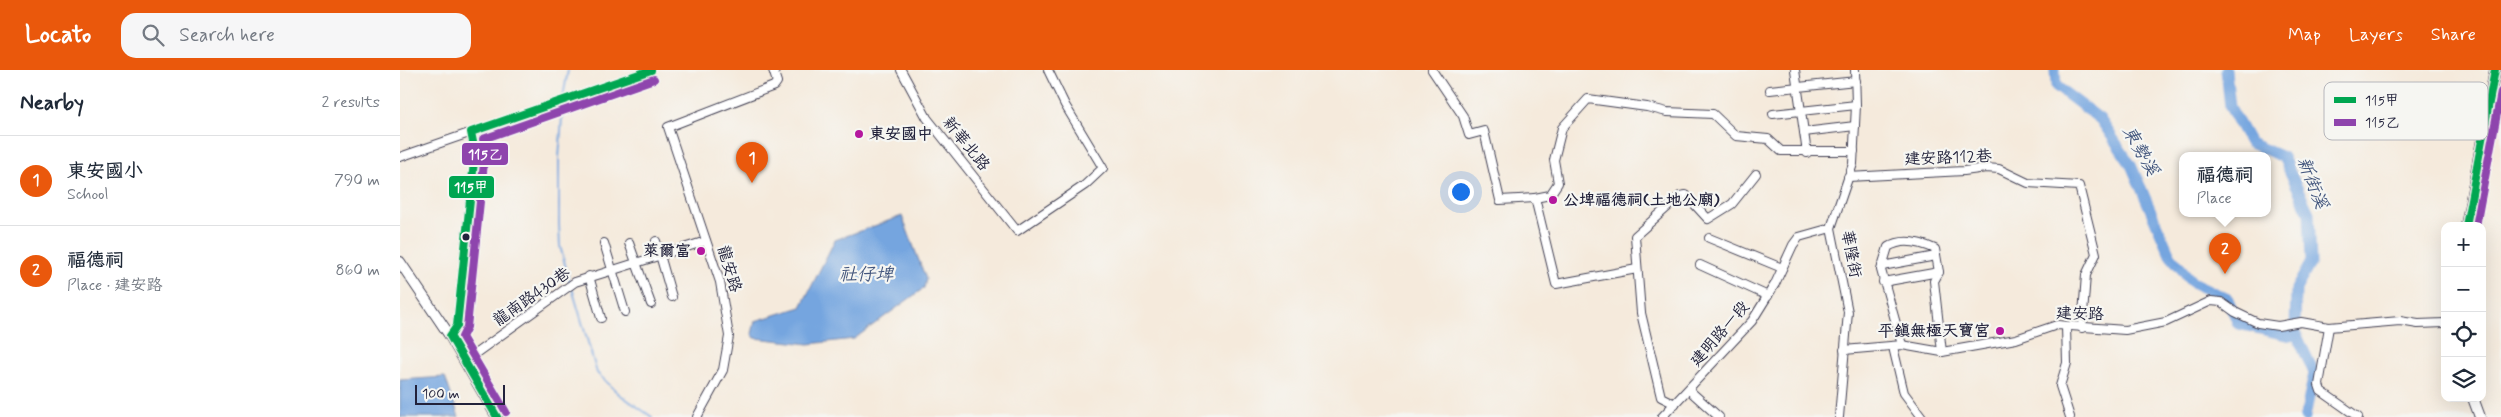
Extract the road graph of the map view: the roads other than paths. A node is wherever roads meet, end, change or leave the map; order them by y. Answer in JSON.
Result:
{"nodes":[{"id":1,"x":651,"y":70,"type":"edge"},
{"id":2,"x":773,"y":70,"type":"edge"},
{"id":3,"x":901,"y":70,"type":"edge"},
{"id":4,"x":1048,"y":70,"type":"edge"},
{"id":5,"x":1432,"y":70,"type":"edge"},
{"id":6,"x":1794,"y":70,"type":"edge"},
{"id":7,"x":1855,"y":70,"type":"edge"},
{"id":8,"x":2495,"y":70,"type":"edge"},
{"id":9,"x":1856,"y":81,"type":"junction"},
{"id":10,"x":1797,"y":87,"type":"junction"},
{"id":11,"x":1770,"y":90,"type":"dead end"},
{"id":12,"x":1856,"y":105,"type":"junction"},
{"id":13,"x":2488,"y":108,"type":"edge"},
{"id":14,"x":1802,"y":111,"type":"junction"},
{"id":15,"x":1773,"y":114,"type":"dead end"},
{"id":16,"x":1855,"y":126,"type":"junction"},
{"id":17,"x":471,"y":132,"type":"junction"},
{"id":18,"x":1804,"y":132,"type":"junction"},
{"id":19,"x":2482,"y":140,"type":"edge"},
{"id":20,"x":1854,"y":151,"type":"junction"},
{"id":21,"x":1807,"y":153,"type":"junction"},
{"id":22,"x":400,"y":157,"type":"edge"},
{"id":23,"x":1756,"y":174,"type":"dead end"},
{"id":24,"x":1848,"y":176,"type":"junction"},
{"id":25,"x":1535,"y":198,"type":"junction"},
{"id":26,"x":2467,"y":222,"type":"edge"},
{"id":27,"x":1831,"y":228,"type":"junction"},
{"id":28,"x":1708,"y":238,"type":"dead end"},
{"id":29,"x":656,"y":240,"type":"dead end"},
{"id":30,"x":706,"y":241,"type":"junction"},
{"id":31,"x":604,"y":243,"type":"dead end"},
{"id":32,"x":629,"y":243,"type":"dead end"},
{"id":33,"x":660,"y":254,"type":"junction"},
{"id":34,"x":1936,"y":256,"type":"junction"},
{"id":35,"x":400,"y":262,"type":"edge"},
{"id":36,"x":635,"y":262,"type":"junction"},
{"id":37,"x":1700,"y":265,"type":"dead end"},
{"id":38,"x":1882,"y":266,"type":"junction"},
{"id":39,"x":1782,"y":268,"type":"junction"},
{"id":40,"x":612,"y":269,"type":"junction"},
{"id":41,"x":1638,"y":269,"type":"junction"},
{"id":42,"x":1939,"y":272,"type":"junction"},
{"id":43,"x":589,"y":276,"type":"junction"},
{"id":44,"x":1883,"y":282,"type":"junction"},
{"id":45,"x":1768,"y":296,"type":"junction"},
{"id":46,"x":672,"y":297,"type":"dead end"},
{"id":47,"x":651,"y":304,"type":"dead end"},
{"id":48,"x":624,"y":312,"type":"dead end"},
{"id":49,"x":601,"y":318,"type":"dead end"},
{"id":50,"x":2441,"y":323,"type":"edge"},
{"id":51,"x":2066,"y":326,"type":"junction"},
{"id":52,"x":2329,"y":326,"type":"junction"},
{"id":53,"x":2082,"y":328,"type":"junction"},
{"id":54,"x":450,"y":336,"type":"junction"},
{"id":55,"x":1902,"y":345,"type":"junction"},
{"id":56,"x":1893,"y":347,"type":"junction"},
{"id":57,"x":1844,"y":350,"type":"junction"},
{"id":58,"x":1942,"y":352,"type":"junction"},
{"id":59,"x":465,"y":361,"type":"junction"},
{"id":60,"x":1688,"y":390,"type":"junction"},
{"id":61,"x":2474,"y":402,"type":"edge"},
{"id":62,"x":1675,"y":404,"type":"junction"},
{"id":63,"x":496,"y":416,"type":"edge"},
{"id":64,"x":697,"y":417,"type":"edge"},
{"id":65,"x":1662,"y":417,"type":"edge"},
{"id":66,"x":1719,"y":417,"type":"edge"},
{"id":67,"x":1839,"y":417,"type":"edge"},
{"id":68,"x":1922,"y":417,"type":"edge"},
{"id":69,"x":2070,"y":417,"type":"edge"},
{"id":70,"x":2358,"y":417,"type":"edge"},
{"id":71,"x":2480,"y":417,"type":"edge"}],
"edges":[{"from":1,"to":17,"type":"street"},
{"from":2,"to":30,"type":"street","name":"龍安路"},
{"from":3,"to":4,"type":"street","name":"新華北路"},
{"from":5,"to":25,"type":"street"},
{"from":6,"to":10,"type":"street"},
{"from":7,"to":9,"type":"street","name":"華隆街"},
{"from":8,"to":13,"type":"main road"},
{"from":9,"to":10,"type":"street"},
{"from":9,"to":12,"type":"street","name":"華隆街"},
{"from":10,"to":11,"type":"street"},
{"from":10,"to":14,"type":"street"},
{"from":12,"to":14,"type":"street"},
{"from":12,"to":16,"type":"street","name":"華隆街"},
{"from":14,"to":15,"type":"street"},
{"from":14,"to":18,"type":"street"},
{"from":16,"to":18,"type":"street"},
{"from":16,"to":20,"type":"street","name":"華隆街"},
{"from":17,"to":22,"type":"street"},
{"from":17,"to":54,"type":"street"},
{"from":18,"to":21,"type":"street"},
{"from":19,"to":26,"type":"main road"},
{"from":20,"to":21,"type":"street"},
{"from":20,"to":24,"type":"street","name":"華隆街"},
{"from":21,"to":25,"type":"street"},
{"from":23,"to":41,"type":"street"},
{"from":24,"to":27,"type":"street","name":"華隆街"},
{"from":24,"to":53,"type":"street","name":"建安路112巷"},
{"from":25,"to":41,"type":"street"},
{"from":27,"to":39,"type":"street","name":"建明路一段"},
{"from":27,"to":57,"type":"street","name":"華隆街"},
{"from":28,"to":39,"type":"street"},
{"from":29,"to":33,"type":"street"},
{"from":30,"to":33,"type":"street","name":"龍南路430巷"},
{"from":30,"to":64,"type":"street","name":"龍安路"},
{"from":31,"to":40,"type":"street"},
{"from":32,"to":36,"type":"street"},
{"from":33,"to":36,"type":"street","name":"龍南路430巷"},
{"from":33,"to":46,"type":"street"},
{"from":34,"to":38,"type":"street"},
{"from":34,"to":38,"type":"street"},
{"from":34,"to":42,"type":"street"},
{"from":35,"to":54,"type":"main road"},
{"from":36,"to":40,"type":"street","name":"龍南路430巷"},
{"from":36,"to":47,"type":"street"},
{"from":37,"to":45,"type":"street"},
{"from":38,"to":44,"type":"street"},
{"from":39,"to":45,"type":"street","name":"建明路一段"},
{"from":40,"to":43,"type":"street","name":"龍南路430巷"},
{"from":40,"to":48,"type":"street"},
{"from":41,"to":62,"type":"street"},
{"from":42,"to":44,"type":"street"},
{"from":42,"to":58,"type":"street"},
{"from":43,"to":49,"type":"street"},
{"from":43,"to":59,"type":"street","name":"龍南路430巷"},
{"from":44,"to":55,"type":"street"},
{"from":45,"to":60,"type":"street","name":"建明路一段"},
{"from":50,"to":52,"type":"street"},
{"from":51,"to":53,"type":"street","name":"建安路"},
{"from":51,"to":58,"type":"street","name":"建安路"},
{"from":51,"to":69,"type":"street"},
{"from":52,"to":53,"type":"street","name":"建安路"},
{"from":52,"to":70,"type":"street"},
{"from":54,"to":59,"type":"main road"},
{"from":55,"to":56,"type":"street","name":"建安路"},
{"from":55,"to":58,"type":"street","name":"建安路"},
{"from":56,"to":57,"type":"street","name":"建安路"},
{"from":56,"to":68,"type":"street"},
{"from":57,"to":67,"type":"street","name":"華隆街"},
{"from":59,"to":63,"type":"main road"},
{"from":60,"to":62,"type":"street","name":"建明路一段"},
{"from":60,"to":66,"type":"street"},
{"from":61,"to":71,"type":"main road"},
{"from":62,"to":65,"type":"street","name":"建明路一段"}]}
